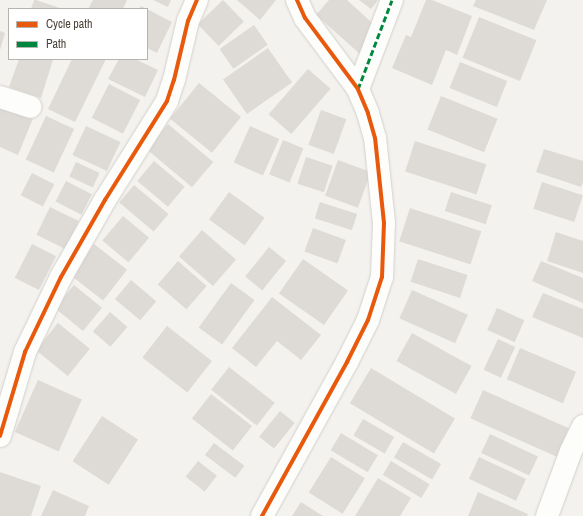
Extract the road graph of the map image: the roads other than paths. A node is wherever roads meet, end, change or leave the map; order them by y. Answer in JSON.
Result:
{"nodes":[{"id":1,"x":197,"y":0,"type":"edge"},
{"id":2,"x":297,"y":0,"type":"edge"},
{"id":3,"x":392,"y":0,"type":"edge"},
{"id":4,"x":358,"y":89,"type":"junction"},
{"id":5,"x":0,"y":97,"type":"edge"},
{"id":6,"x":30,"y":107,"type":"dead end"},
{"id":7,"x":583,"y":426,"type":"edge"},
{"id":8,"x":0,"y":436,"type":"edge"},
{"id":9,"x":262,"y":516,"type":"edge"},
{"id":10,"x":547,"y":516,"type":"edge"}],
"edges":[{"from":1,"to":8,"type":"street"},
{"from":2,"to":4,"type":"street"},
{"from":3,"to":4,"type":"street"},
{"from":4,"to":9,"type":"street"},
{"from":5,"to":6,"type":"street"},
{"from":7,"to":10,"type":"street"}]}
